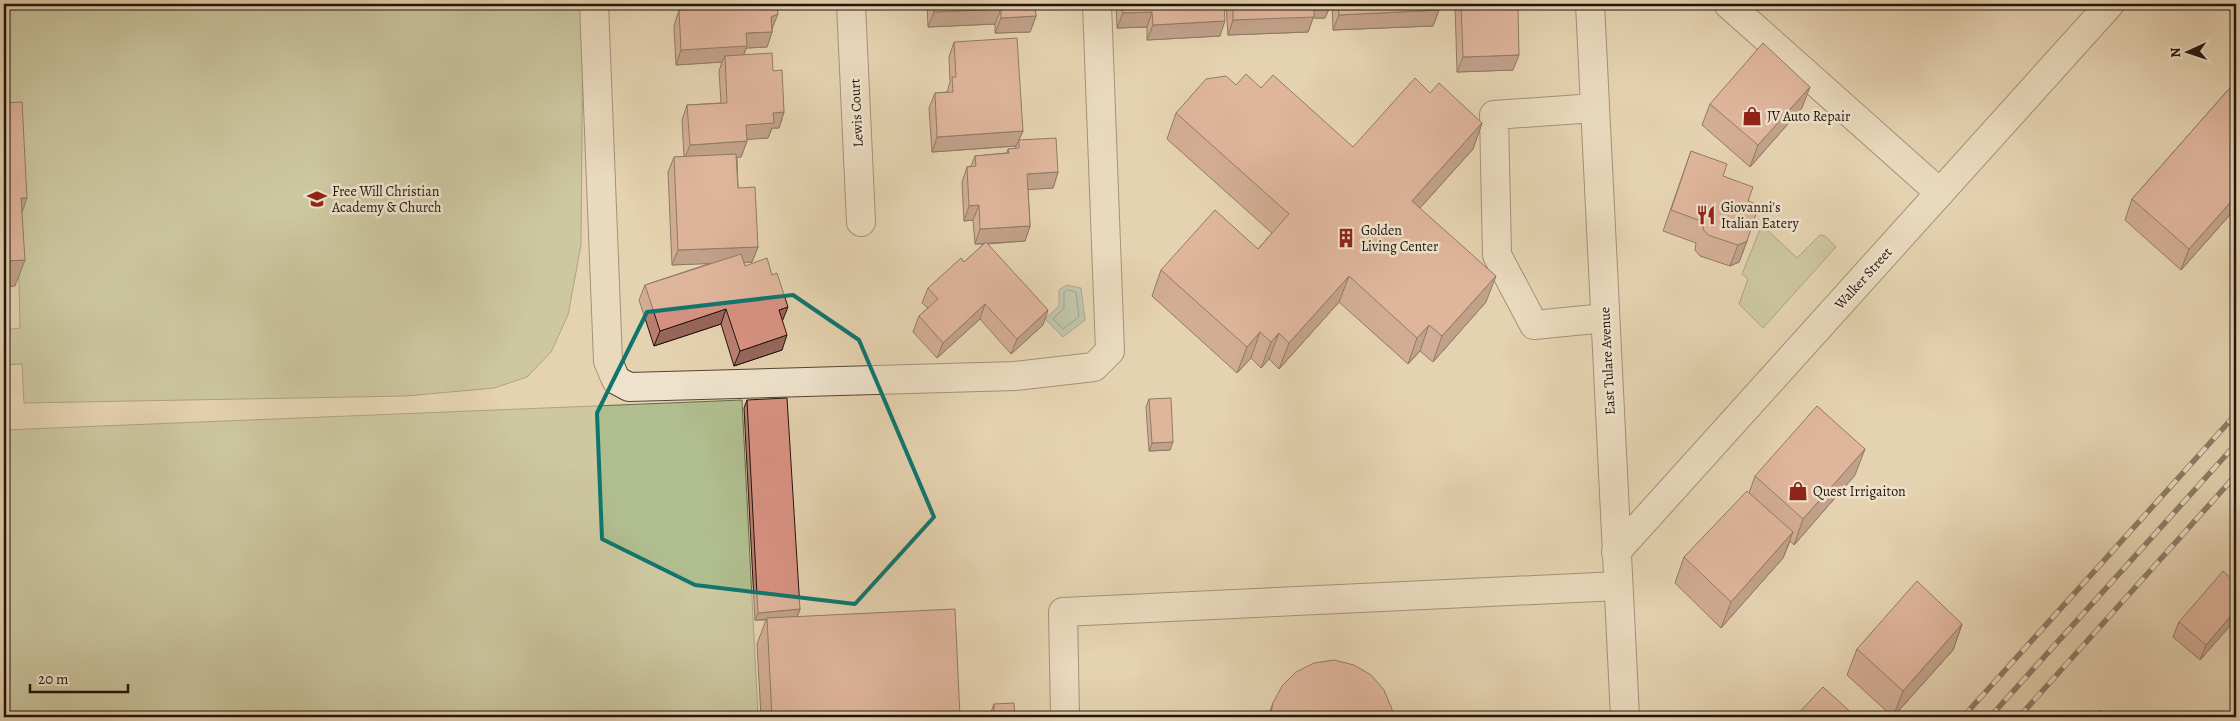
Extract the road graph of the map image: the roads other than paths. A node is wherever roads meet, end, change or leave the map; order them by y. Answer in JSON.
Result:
{"nodes":[{"id":1,"x":594,"y":4,"type":"edge"},
{"id":2,"x":851,"y":4,"type":"edge"},
{"id":3,"x":1097,"y":4,"type":"edge"},
{"id":4,"x":1590,"y":4,"type":"edge"},
{"id":5,"x":1728,"y":4,"type":"edge"},
{"id":6,"x":2110,"y":4,"type":"edge"},
{"id":7,"x":1595,"y":108,"type":"junction"},
{"id":8,"x":1940,"y":193,"type":"junction"},
{"id":9,"x":861,"y":222,"type":"dead end"},
{"id":10,"x":1605,"y":318,"type":"junction"},
{"id":11,"x":1616,"y":552,"type":"junction"},
{"id":12,"x":1618,"y":586,"type":"junction"},
{"id":13,"x":1064,"y":717,"type":"edge"},
{"id":14,"x":1624,"y":717,"type":"edge"}],
"edges":[{"from":1,"to":3,"type":"street"},
{"from":2,"to":9,"type":"street","name":"Lewis Court"},
{"from":4,"to":7,"type":"street","name":"East Tulare Avenue"},
{"from":5,"to":8,"type":"street"},
{"from":6,"to":8,"type":"street","name":"Walker Street"},
{"from":7,"to":10,"type":"street","name":"East Tulare Avenue"},
{"from":7,"to":10,"type":"street"},
{"from":8,"to":11,"type":"street","name":"Walker Street"},
{"from":10,"to":11,"type":"street","name":"East Tulare Avenue"},
{"from":11,"to":12,"type":"street","name":"East Tulare Avenue"},
{"from":12,"to":13,"type":"street"},
{"from":12,"to":14,"type":"street","name":"East Tulare Avenue"}]}
